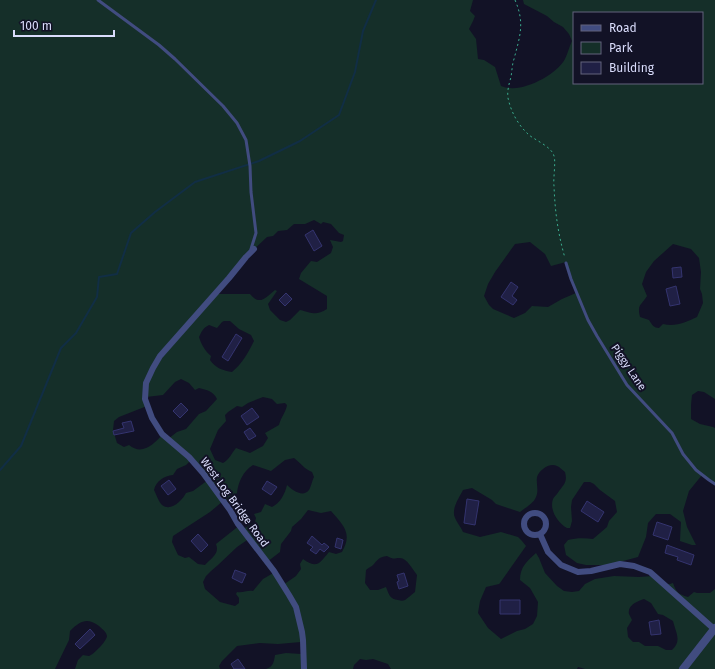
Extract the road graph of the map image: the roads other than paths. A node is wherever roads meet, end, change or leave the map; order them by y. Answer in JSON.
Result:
{"nodes":[{"id":1,"x":98,"y":0,"type":"edge"},
{"id":2,"x":254,"y":249,"type":"dead end"},
{"id":3,"x":248,"y":255,"type":"junction"},
{"id":4,"x":566,"y":263,"type":"road end"},
{"id":5,"x":715,"y":484,"type":"edge"},
{"id":6,"x":540,"y":534,"type":"dead end"},
{"id":7,"x":715,"y":628,"type":"edge"},
{"id":8,"x":304,"y":669,"type":"edge"},
{"id":9,"x":683,"y":669,"type":"edge"}],
"edges":[{"from":1,"to":3,"type":"lane"},
{"from":2,"to":3,"type":"street","name":"West Log Bridge Road"},
{"from":3,"to":8,"type":"street","name":"West Log Bridge Road"},
{"from":4,"to":5,"type":"lane","name":"Piggy Lane"},
{"from":6,"to":7,"type":"street"},
{"from":7,"to":9,"type":"street"}]}
